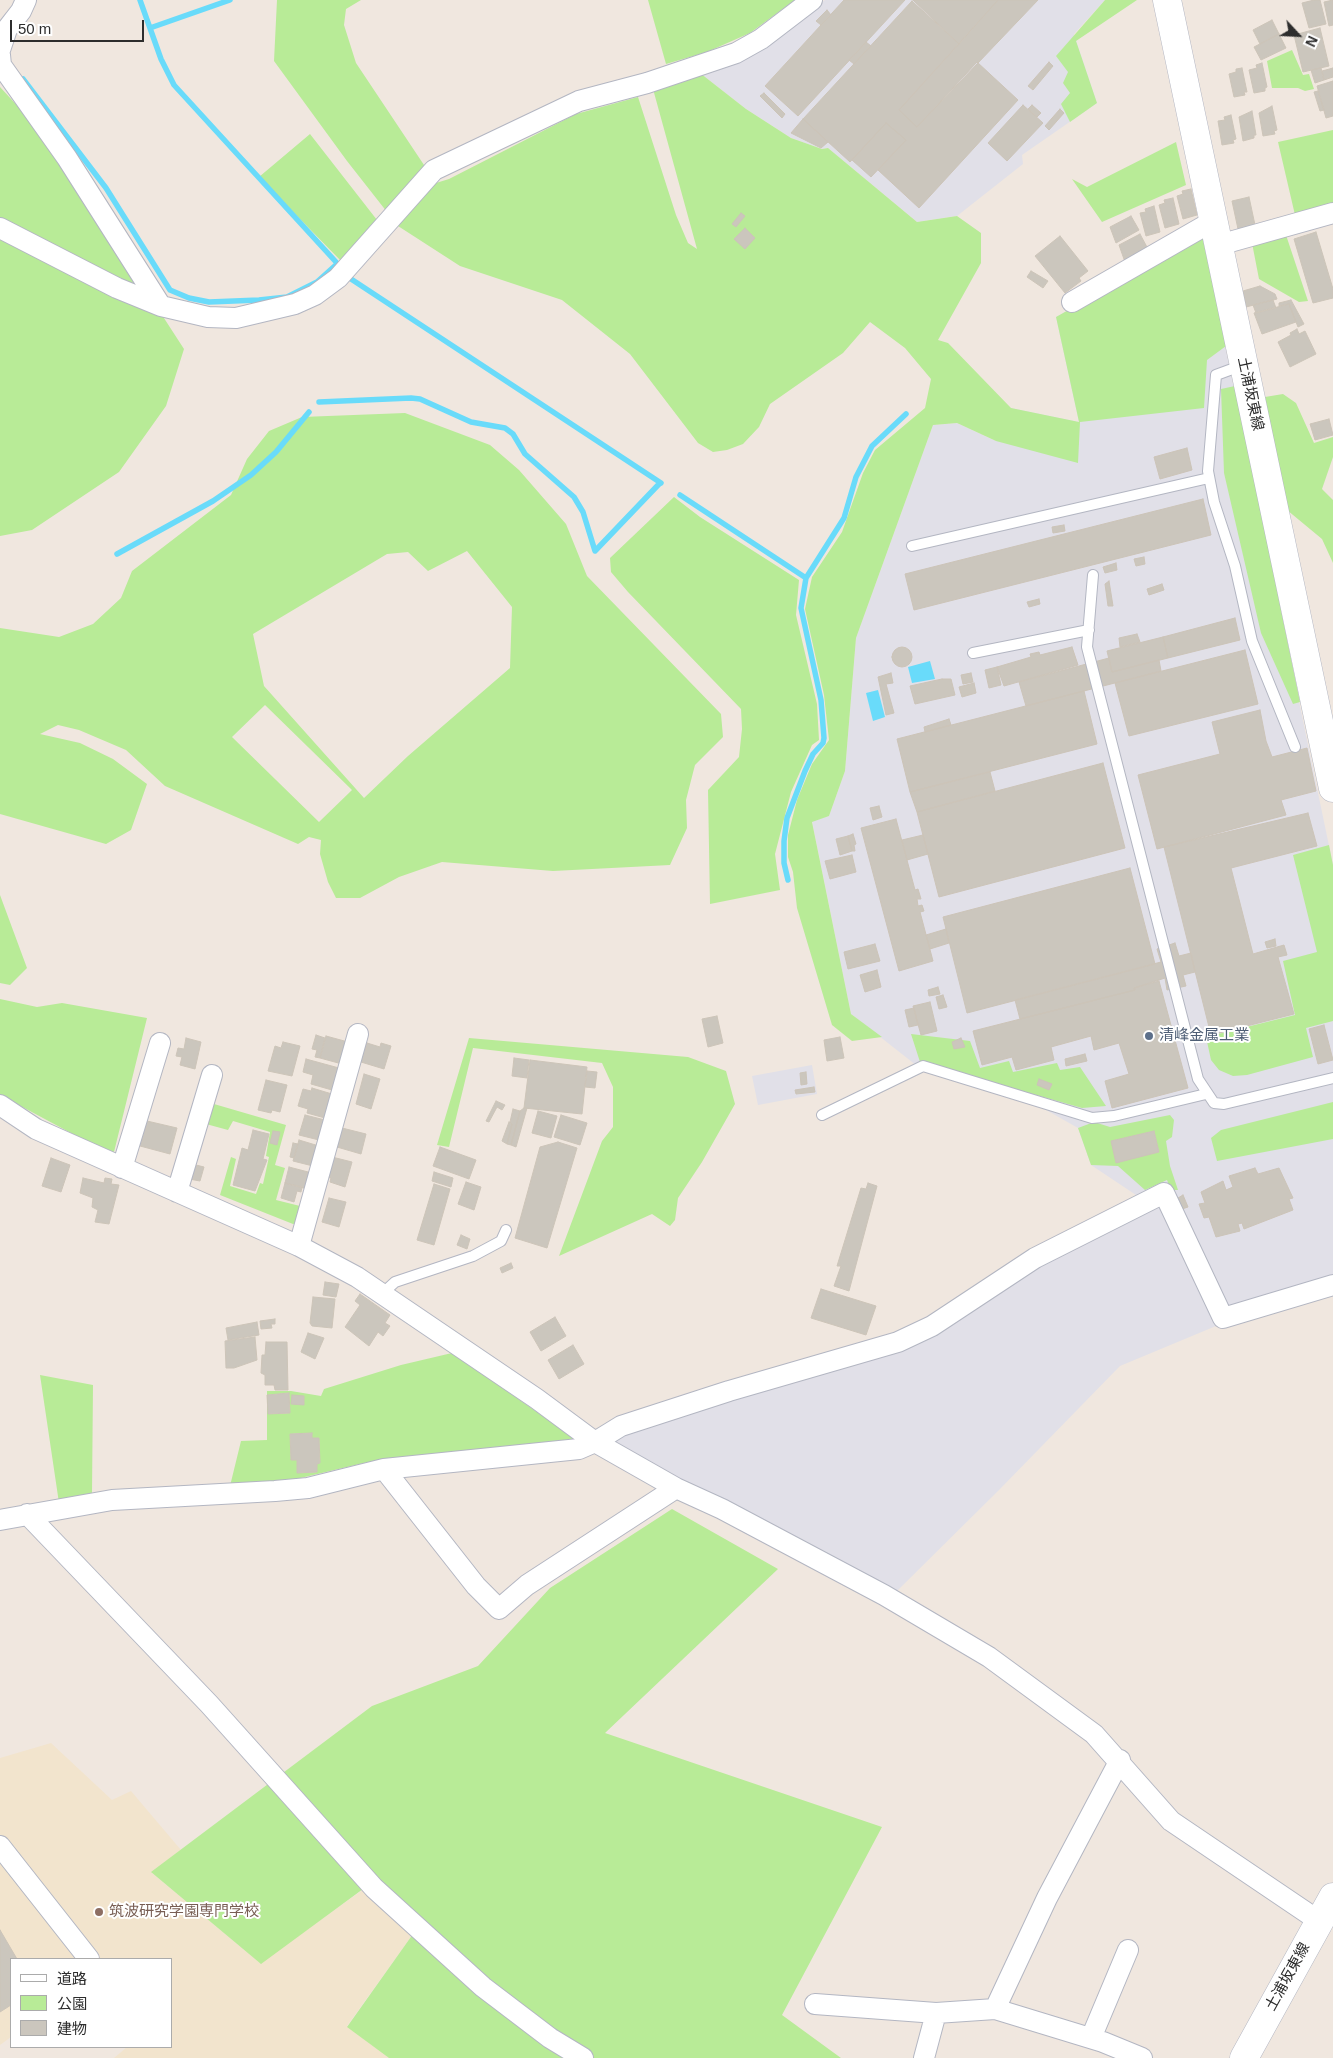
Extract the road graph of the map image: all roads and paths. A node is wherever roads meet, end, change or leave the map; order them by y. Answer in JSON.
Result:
{"nodes":[{"id":1,"x":26,"y":0,"type":"edge"},
{"id":2,"x":812,"y":0,"type":"edge"},
{"id":3,"x":1167,"y":0,"type":"edge"},
{"id":4,"x":0,"y":50,"type":"edge"},
{"id":5,"x":0,"y":55,"type":"edge"},
{"id":6,"x":1333,"y":213,"type":"edge"},
{"id":7,"x":0,"y":228,"type":"edge"},
{"id":8,"x":1216,"y":233,"type":"junction"},
{"id":9,"x":1072,"y":302,"type":"dead end"},
{"id":10,"x":160,"y":306,"type":"junction"},
{"id":11,"x":1244,"y":365,"type":"junction"},
{"id":12,"x":1209,"y":478,"type":"junction"},
{"id":13,"x":912,"y":546,"type":"dead end"},
{"id":14,"x":1093,"y":575,"type":"dead end"},
{"id":15,"x":1089,"y":630,"type":"junction"},
{"id":16,"x":974,"y":653,"type":"dead end"},
{"id":17,"x":1295,"y":747,"type":"dead end"},
{"id":18,"x":1333,"y":788,"type":"edge"},
{"id":19,"x":358,"y":1034,"type":"dead end"},
{"id":20,"x":160,"y":1043,"type":"dead end"},
{"id":21,"x":212,"y":1075,"type":"dead end"},
{"id":22,"x":1333,"y":1078,"type":"edge"},
{"id":23,"x":1206,"y":1094,"type":"junction"},
{"id":24,"x":0,"y":1105,"type":"edge"},
{"id":25,"x":822,"y":1115,"type":"dead end"},
{"id":26,"x":122,"y":1168,"type":"junction"},
{"id":27,"x":177,"y":1192,"type":"junction"},
{"id":28,"x":506,"y":1230,"type":"dead end"},
{"id":29,"x":299,"y":1246,"type":"junction"},
{"id":30,"x":1333,"y":1285,"type":"edge"},
{"id":31,"x":383,"y":1293,"type":"junction"},
{"id":32,"x":595,"y":1442,"type":"junction"},
{"id":33,"x":384,"y":1469,"type":"junction"},
{"id":34,"x":676,"y":1488,"type":"junction"},
{"id":35,"x":27,"y":1514,"type":"junction"},
{"id":36,"x":0,"y":1520,"type":"edge"},
{"id":37,"x":1120,"y":1760,"type":"junction"},
{"id":38,"x":0,"y":1846,"type":"edge"},
{"id":39,"x":1333,"y":1897,"type":"edge"},
{"id":40,"x":1319,"y":1921,"type":"junction"},
{"id":41,"x":1128,"y":1950,"type":"dead end"},
{"id":42,"x":88,"y":1958,"type":"edge"},
{"id":43,"x":815,"y":2004,"type":"dead end"},
{"id":44,"x":995,"y":2009,"type":"junction"},
{"id":45,"x":936,"y":2013,"type":"junction"},
{"id":46,"x":1091,"y":2038,"type":"junction"},
{"id":47,"x":583,"y":2058,"type":"edge"},
{"id":48,"x":924,"y":2058,"type":"edge"},
{"id":49,"x":1142,"y":2058,"type":"edge"},
{"id":50,"x":1244,"y":2058,"type":"edge"}],
"edges":[{"from":1,"to":4,"type":"street"},
{"from":2,"to":10,"type":"street"},
{"from":3,"to":8,"type":"main road","name":"土浦坂東線"},
{"from":5,"to":10,"type":"street"},
{"from":6,"to":8,"type":"street"},
{"from":7,"to":10,"type":"street"},
{"from":8,"to":9,"type":"street"},
{"from":8,"to":11,"type":"main road","name":"土浦坂東線"},
{"from":11,"to":12,"type":"lane"},
{"from":11,"to":18,"type":"main road","name":"土浦坂東線"},
{"from":12,"to":13,"type":"lane"},
{"from":12,"to":17,"type":"lane"},
{"from":14,"to":15,"type":"lane"},
{"from":15,"to":16,"type":"lane"},
{"from":15,"to":23,"type":"lane"},
{"from":19,"to":29,"type":"street"},
{"from":20,"to":26,"type":"street"},
{"from":21,"to":27,"type":"street"},
{"from":22,"to":23,"type":"lane"},
{"from":23,"to":25,"type":"lane"},
{"from":24,"to":26,"type":"street"},
{"from":26,"to":27,"type":"street"},
{"from":27,"to":29,"type":"street"},
{"from":28,"to":31,"type":"lane"},
{"from":29,"to":31,"type":"street"},
{"from":30,"to":32,"type":"street"},
{"from":31,"to":32,"type":"street"},
{"from":32,"to":33,"type":"street"},
{"from":32,"to":34,"type":"street"},
{"from":33,"to":34,"type":"street"},
{"from":33,"to":35,"type":"street"},
{"from":34,"to":37,"type":"street"},
{"from":35,"to":36,"type":"street"},
{"from":35,"to":47,"type":"street"},
{"from":37,"to":40,"type":"street"},
{"from":37,"to":44,"type":"street"},
{"from":38,"to":42,"type":"street"},
{"from":39,"to":40,"type":"main road","name":"土浦坂東線"},
{"from":40,"to":50,"type":"main road","name":"土浦坂東線"},
{"from":41,"to":46,"type":"street"},
{"from":43,"to":45,"type":"street"},
{"from":44,"to":45,"type":"street"},
{"from":44,"to":46,"type":"street"},
{"from":45,"to":48,"type":"street"},
{"from":46,"to":49,"type":"street"}]}
